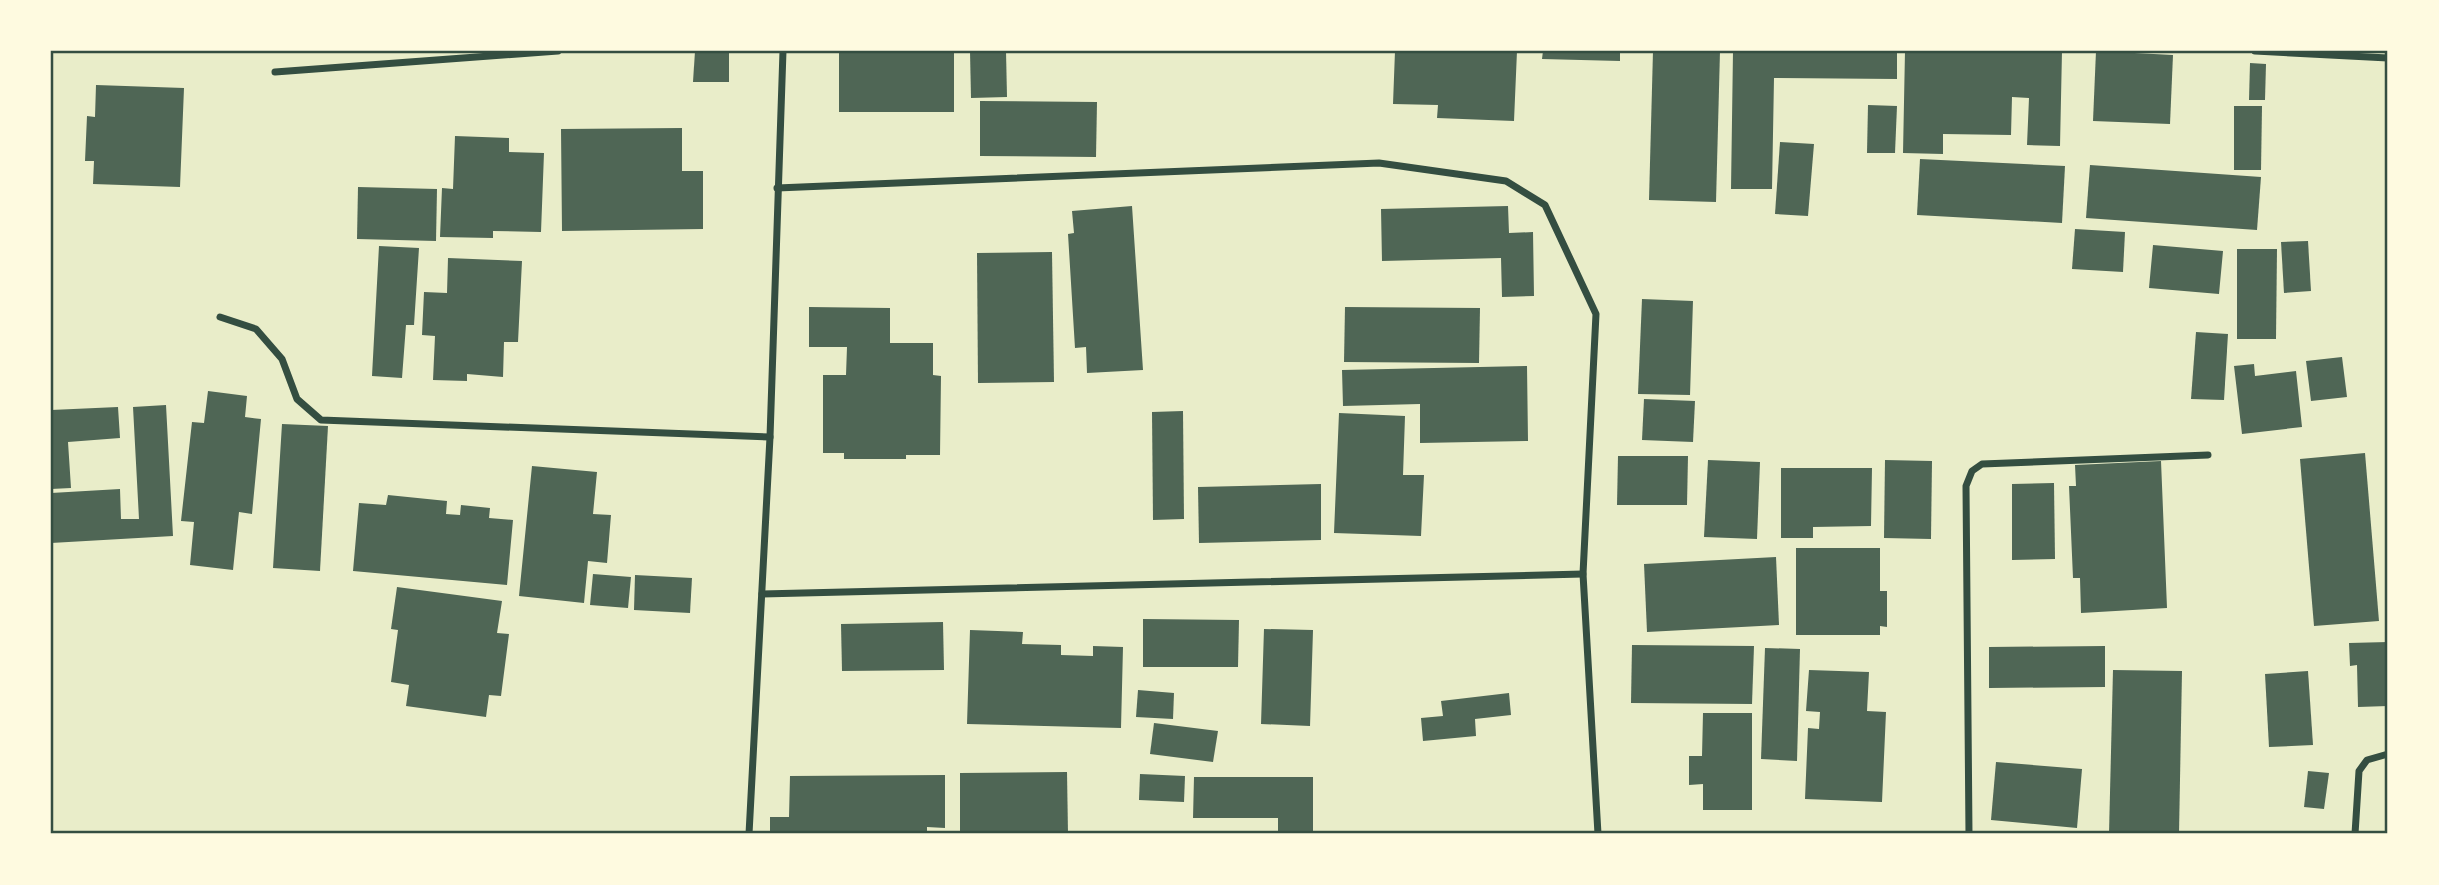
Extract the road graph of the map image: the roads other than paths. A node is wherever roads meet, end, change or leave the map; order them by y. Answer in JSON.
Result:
{"nodes":[{"id":1,"x":558,"y":51,"type":"edge"},
{"id":2,"x":783,"y":51,"type":"edge"},
{"id":3,"x":2255,"y":51,"type":"edge"},
{"id":4,"x":2388,"y":58,"type":"edge"},
{"id":5,"x":275,"y":72,"type":"dead end"},
{"id":6,"x":777,"y":188,"type":"junction"},
{"id":7,"x":220,"y":317,"type":"dead end"},
{"id":8,"x":770,"y":437,"type":"junction"},
{"id":9,"x":2208,"y":455,"type":"dead end"},
{"id":10,"x":1583,"y":574,"type":"junction"},
{"id":11,"x":762,"y":594,"type":"junction"},
{"id":12,"x":2388,"y":754,"type":"edge"},
{"id":13,"x":749,"y":834,"type":"edge"},
{"id":14,"x":1598,"y":834,"type":"edge"},
{"id":15,"x":1969,"y":834,"type":"edge"},
{"id":16,"x":2356,"y":834,"type":"edge"}],
"edges":[{"from":1,"to":5,"type":"street"},
{"from":2,"to":6,"type":"street"},
{"from":3,"to":4,"type":"street"},
{"from":6,"to":8,"type":"street"},
{"from":6,"to":10,"type":"street"},
{"from":7,"to":8,"type":"street"},
{"from":8,"to":11,"type":"street"},
{"from":9,"to":15,"type":"street"},
{"from":10,"to":11,"type":"street"},
{"from":10,"to":14,"type":"street"},
{"from":11,"to":13,"type":"street"},
{"from":12,"to":16,"type":"street"}]}
